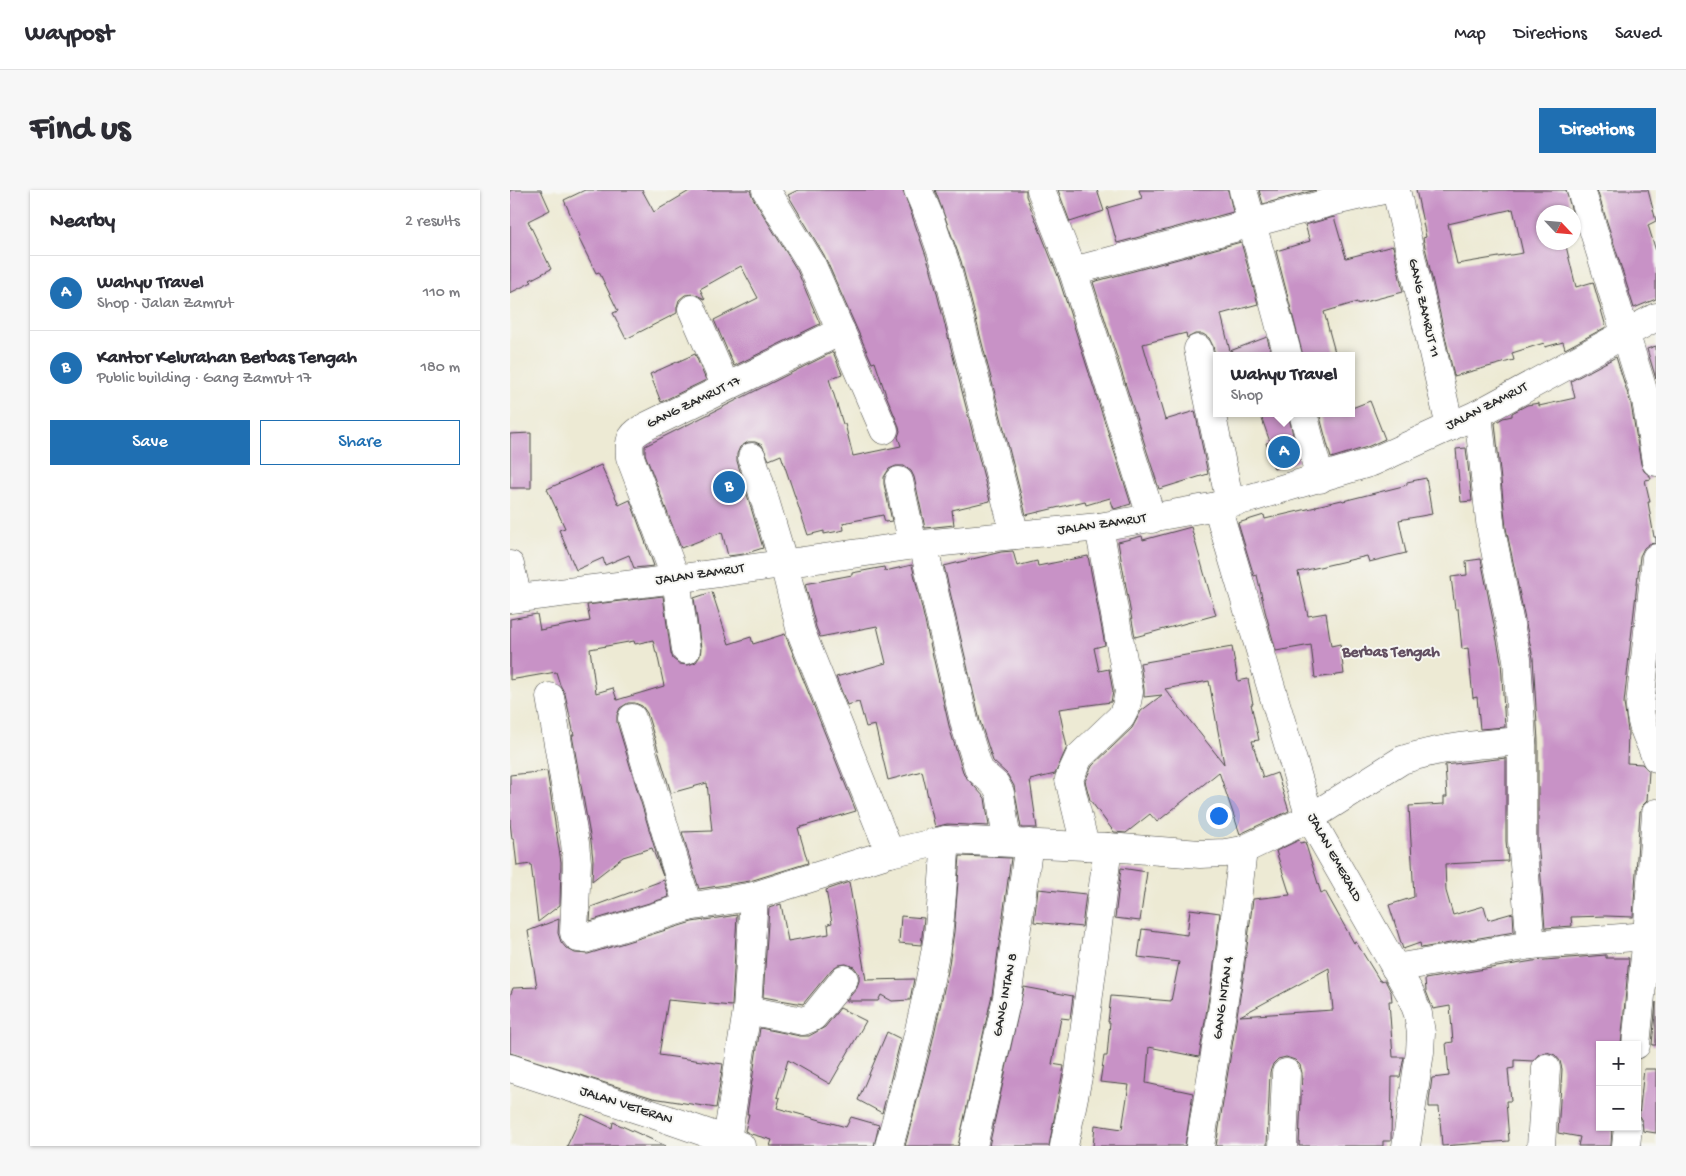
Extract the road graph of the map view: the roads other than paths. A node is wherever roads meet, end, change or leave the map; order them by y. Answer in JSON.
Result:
{"nodes":[{"id":1,"x":766,"y":190,"type":"edge"},
{"id":2,"x":918,"y":190,"type":"edge"},
{"id":3,"x":1041,"y":190,"type":"edge"},
{"id":4,"x":1243,"y":190,"type":"edge"},
{"id":5,"x":1383,"y":190,"type":"edge"},
{"id":6,"x":1396,"y":190,"type":"edge"},
{"id":7,"x":1581,"y":190,"type":"edge"},
{"id":8,"x":1338,"y":195,"type":"edge"},
{"id":9,"x":1252,"y":223,"type":"junction"},
{"id":10,"x":1073,"y":271,"type":"junction"},
{"id":11,"x":692,"y":309,"type":"dead end"},
{"id":12,"x":1656,"y":317,"type":"edge"},
{"id":13,"x":841,"y":331,"type":"junction"},
{"id":14,"x":1624,"y":333,"type":"junction"},
{"id":15,"x":1198,"y":349,"type":"dead end"},
{"id":16,"x":1287,"y":352,"type":"edge"},
{"id":17,"x":726,"y":387,"type":"junction"},
{"id":18,"x":1478,"y":414,"type":"junction"},
{"id":19,"x":1304,"y":417,"type":"edge"},
{"id":20,"x":1450,"y":427,"type":"junction"},
{"id":21,"x":884,"y":430,"type":"dead end"},
{"id":22,"x":752,"y":457,"type":"dead end"},
{"id":23,"x":1656,"y":462,"type":"edge"},
{"id":24,"x":1320,"y":479,"type":"junction"},
{"id":25,"x":899,"y":481,"type":"dead end"},
{"id":26,"x":1223,"y":505,"type":"junction"},
{"id":27,"x":1152,"y":519,"type":"junction"},
{"id":28,"x":1099,"y":527,"type":"junction"},
{"id":29,"x":1015,"y":535,"type":"junction"},
{"id":30,"x":918,"y":544,"type":"junction"},
{"id":31,"x":1656,"y":558,"type":"edge"},
{"id":32,"x":784,"y":564,"type":"junction"},
{"id":33,"x":510,"y":565,"type":"edge"},
{"id":34,"x":676,"y":580,"type":"junction"},
{"id":35,"x":514,"y":599,"type":"edge"},
{"id":36,"x":686,"y":650,"type":"dead end"},
{"id":37,"x":550,"y":697,"type":"dead end"},
{"id":38,"x":632,"y":718,"type":"dead end"},
{"id":39,"x":1522,"y":741,"type":"junction"},
{"id":40,"x":1656,"y":758,"type":"edge"},
{"id":41,"x":1656,"y":813,"type":"edge"},
{"id":42,"x":1310,"y":818,"type":"junction"},
{"id":43,"x":946,"y":840,"type":"junction"},
{"id":44,"x":1018,"y":843,"type":"junction"},
{"id":45,"x":1096,"y":846,"type":"junction"},
{"id":46,"x":1243,"y":850,"type":"junction"},
{"id":47,"x":890,"y":853,"type":"junction"},
{"id":48,"x":754,"y":896,"type":"junction"},
{"id":49,"x":688,"y":907,"type":"junction"},
{"id":50,"x":1652,"y":937,"type":"edge"},
{"id":51,"x":1531,"y":945,"type":"junction"},
{"id":52,"x":1395,"y":968,"type":"junction"},
{"id":53,"x":844,"y":979,"type":"dead end"},
{"id":54,"x":747,"y":1010,"type":"junction"},
{"id":55,"x":1637,"y":1041,"type":"edge"},
{"id":56,"x":510,"y":1068,"type":"edge"},
{"id":57,"x":1546,"y":1068,"type":"dead end"},
{"id":58,"x":1286,"y":1073,"type":"dead end"},
{"id":59,"x":1628,"y":1131,"type":"edge"},
{"id":60,"x":720,"y":1141,"type":"edge"},
{"id":61,"x":889,"y":1146,"type":"edge"},
{"id":62,"x":973,"y":1146,"type":"edge"},
{"id":63,"x":1064,"y":1146,"type":"edge"},
{"id":64,"x":1200,"y":1146,"type":"edge"},
{"id":65,"x":1284,"y":1146,"type":"edge"},
{"id":66,"x":1406,"y":1146,"type":"edge"},
{"id":67,"x":1541,"y":1146,"type":"edge"},
{"id":68,"x":1626,"y":1146,"type":"edge"}],
"edges":[{"from":1,"to":13,"type":"street"},
{"from":2,"to":29,"type":"street"},
{"from":3,"to":10,"type":"street"},
{"from":4,"to":9,"type":"street"},
{"from":5,"to":8,"type":"street"},
{"from":6,"to":20,"type":"street","name":"GANG ZAMRUT 11"},
{"from":7,"to":14,"type":"street"},
{"from":8,"to":9,"type":"street"},
{"from":9,"to":10,"type":"street"},
{"from":9,"to":16,"type":"street"},
{"from":10,"to":27,"type":"street"},
{"from":11,"to":17,"type":"street"},
{"from":12,"to":14,"type":"street","name":"JALAN ZAMRUT"},
{"from":13,"to":17,"type":"street","name":"GANG ZAMRUT 17"},
{"from":13,"to":21,"type":"street"},
{"from":14,"to":18,"type":"street","name":"JALAN ZAMRUT"},
{"from":14,"to":23,"type":"street"},
{"from":15,"to":26,"type":"street","name":"JALAN EMERALD"},
{"from":17,"to":34,"type":"street","name":"GANG ZAMRUT 17"},
{"from":18,"to":20,"type":"street","name":"JALAN ZAMRUT"},
{"from":18,"to":39,"type":"street"},
{"from":19,"to":24,"type":"street"},
{"from":20,"to":24,"type":"street","name":"JALAN ZAMRUT"},
{"from":22,"to":32,"type":"street"},
{"from":24,"to":26,"type":"street","name":"JALAN ZAMRUT"},
{"from":25,"to":30,"type":"street","name":"GANG INTAN 8"},
{"from":26,"to":27,"type":"street","name":"JALAN ZAMRUT"},
{"from":26,"to":42,"type":"street","name":"JALAN EMERALD"},
{"from":27,"to":28,"type":"street","name":"JALAN ZAMRUT"},
{"from":28,"to":29,"type":"street","name":"JALAN ZAMRUT"},
{"from":28,"to":45,"type":"street"},
{"from":29,"to":30,"type":"street","name":"JALAN ZAMRUT"},
{"from":30,"to":32,"type":"street","name":"JALAN ZAMRUT"},
{"from":30,"to":44,"type":"street","name":"GANG INTAN 8"},
{"from":31,"to":40,"type":"street"},
{"from":32,"to":34,"type":"street","name":"JALAN ZAMRUT"},
{"from":32,"to":47,"type":"street"},
{"from":33,"to":35,"type":"street"},
{"from":34,"to":35,"type":"street","name":"JALAN ZAMRUT"},
{"from":34,"to":36,"type":"street"},
{"from":37,"to":49,"type":"street"},
{"from":38,"to":49,"type":"street"},
{"from":39,"to":42,"type":"street"},
{"from":39,"to":51,"type":"street"},
{"from":41,"to":50,"type":"street"},
{"from":42,"to":46,"type":"street"},
{"from":42,"to":52,"type":"street","name":"JALAN EMERALD"},
{"from":43,"to":44,"type":"street"},
{"from":43,"to":47,"type":"street"},
{"from":43,"to":61,"type":"street"},
{"from":44,"to":45,"type":"street"},
{"from":44,"to":62,"type":"street","name":"GANG INTAN 8"},
{"from":45,"to":46,"type":"street"},
{"from":45,"to":63,"type":"street"},
{"from":46,"to":64,"type":"street","name":"GANG INTAN 4"},
{"from":47,"to":48,"type":"street"},
{"from":48,"to":49,"type":"street"},
{"from":48,"to":54,"type":"street"},
{"from":50,"to":51,"type":"street"},
{"from":50,"to":55,"type":"street"},
{"from":51,"to":52,"type":"street"},
{"from":52,"to":66,"type":"street","name":"JALAN EMERALD"},
{"from":53,"to":54,"type":"street"},
{"from":54,"to":60,"type":"street"},
{"from":56,"to":60,"type":"street","name":"JALAN VETERAN"},
{"from":57,"to":67,"type":"street"},
{"from":58,"to":65,"type":"street"},
{"from":59,"to":68,"type":"street"}]}
